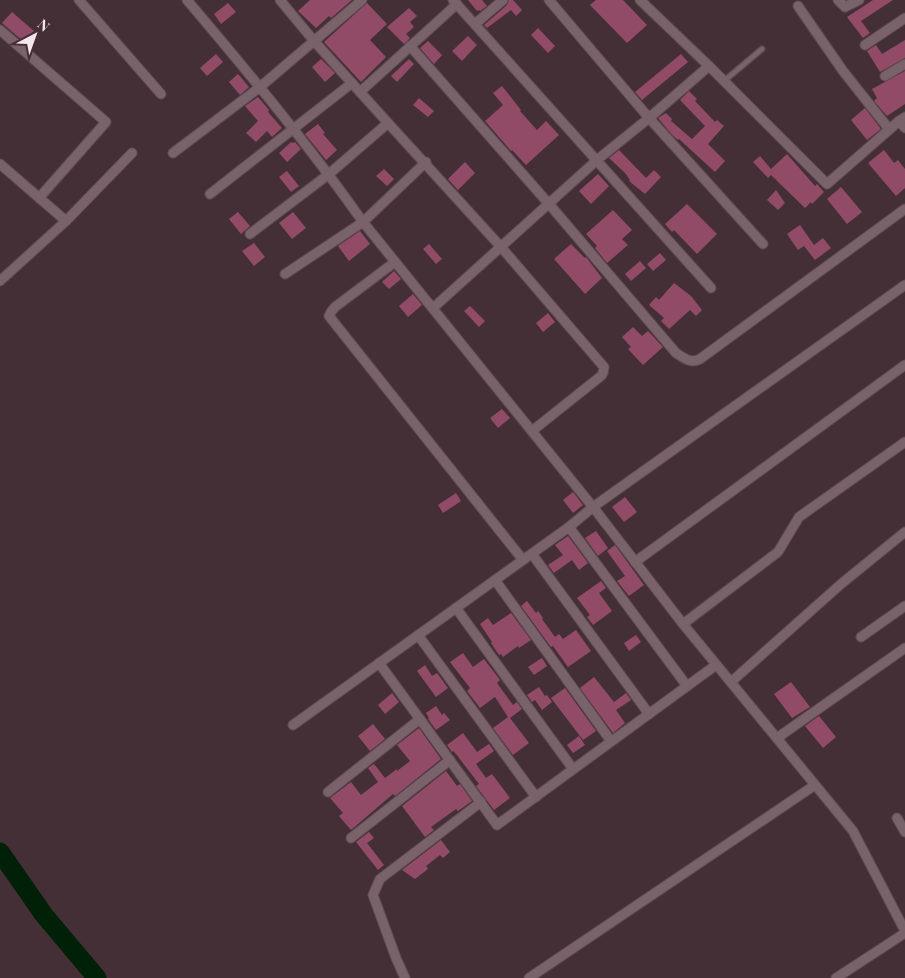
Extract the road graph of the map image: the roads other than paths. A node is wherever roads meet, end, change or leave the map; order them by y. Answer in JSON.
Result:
{"nodes":[{"id":1,"x":78,"y":0,"type":"edge"},
{"id":2,"x":187,"y":0,"type":"edge"},
{"id":3,"x":280,"y":0,"type":"edge"},
{"id":4,"x":362,"y":0,"type":"edge"},
{"id":5,"x":549,"y":0,"type":"edge"},
{"id":6,"x":640,"y":0,"type":"edge"},
{"id":7,"x":838,"y":0,"type":"edge"},
{"id":8,"x":859,"y":0,"type":"edge"},
{"id":9,"x":455,"y":2,"type":"edge"},
{"id":10,"x":499,"y":2,"type":"edge"},
{"id":11,"x":798,"y":6,"type":"dead end"},
{"id":12,"x":905,"y":18,"type":"edge"},
{"id":13,"x":475,"y":24,"type":"junction"},
{"id":14,"x":0,"y":30,"type":"edge"},
{"id":15,"x":314,"y":41,"type":"junction"},
{"id":16,"x":865,"y":45,"type":"dead end"},
{"id":17,"x":410,"y":46,"type":"junction"},
{"id":18,"x":762,"y":49,"type":"dead end"},
{"id":19,"x":905,"y":64,"type":"edge"},
{"id":20,"x":710,"y":66,"type":"junction"},
{"id":21,"x":885,"y":76,"type":"dead end"},
{"id":22,"x":724,"y":81,"type":"junction"},
{"id":23,"x":352,"y":83,"type":"junction"},
{"id":24,"x":260,"y":87,"type":"junction"},
{"id":25,"x":360,"y":92,"type":"junction"},
{"id":26,"x":161,"y":94,"type":"dead end"},
{"id":27,"x":649,"y":118,"type":"junction"},
{"id":28,"x":388,"y":122,"type":"junction"},
{"id":29,"x":903,"y":122,"type":"edge"},
{"id":30,"x":294,"y":129,"type":"junction"},
{"id":31,"x":889,"y":129,"type":"junction"},
{"id":32,"x":173,"y":153,"type":"dead end"},
{"id":33,"x":132,"y":154,"type":"dead end"},
{"id":34,"x":597,"y":160,"type":"junction"},
{"id":35,"x":426,"y":162,"type":"junction"},
{"id":36,"x":0,"y":164,"type":"edge"},
{"id":37,"x":329,"y":174,"type":"junction"},
{"id":38,"x":210,"y":194,"type":"dead end"},
{"id":39,"x":39,"y":198,"type":"junction"},
{"id":40,"x":549,"y":204,"type":"junction"},
{"id":41,"x":905,"y":209,"type":"edge"},
{"id":42,"x":66,"y":221,"type":"junction"},
{"id":43,"x":363,"y":222,"type":"junction"},
{"id":44,"x":250,"y":234,"type":"dead end"},
{"id":45,"x":763,"y":244,"type":"dead end"},
{"id":46,"x":501,"y":247,"type":"junction"},
{"id":47,"x":395,"y":262,"type":"junction"},
{"id":48,"x":285,"y":274,"type":"dead end"},
{"id":49,"x":0,"y":281,"type":"edge"},
{"id":50,"x":905,"y":286,"type":"edge"},
{"id":51,"x":711,"y":288,"type":"dead end"},
{"id":52,"x":432,"y":308,"type":"junction"},
{"id":53,"x":905,"y":365,"type":"edge"},
{"id":54,"x":532,"y":431,"type":"junction"},
{"id":55,"x":905,"y":442,"type":"edge"},
{"id":56,"x":593,"y":507,"type":"junction"},
{"id":57,"x":569,"y":527,"type":"junction"},
{"id":58,"x":905,"y":532,"type":"edge"},
{"id":59,"x":532,"y":554,"type":"junction"},
{"id":60,"x":522,"y":560,"type":"junction"},
{"id":61,"x":635,"y":562,"type":"junction"},
{"id":62,"x":495,"y":580,"type":"junction"},
{"id":63,"x":905,"y":606,"type":"edge"},
{"id":64,"x":456,"y":608,"type":"junction"},
{"id":65,"x":683,"y":624,"type":"junction"},
{"id":66,"x":418,"y":635,"type":"junction"},
{"id":67,"x":861,"y":637,"type":"dead end"},
{"id":68,"x":905,"y":648,"type":"edge"},
{"id":69,"x":379,"y":664,"type":"junction"},
{"id":70,"x":716,"y":665,"type":"junction"},
{"id":71,"x":731,"y":682,"type":"junction"},
{"id":72,"x":687,"y":686,"type":"junction"},
{"id":73,"x":649,"y":714,"type":"junction"},
{"id":74,"x":420,"y":719,"type":"junction"},
{"id":75,"x":293,"y":725,"type":"dead end"},
{"id":76,"x":777,"y":738,"type":"junction"},
{"id":77,"x":611,"y":741,"type":"junction"},
{"id":78,"x":450,"y":760,"type":"junction"},
{"id":79,"x":573,"y":769,"type":"junction"},
{"id":80,"x":815,"y":785,"type":"junction"},
{"id":81,"x":328,"y":792,"type":"dead end"},
{"id":82,"x":536,"y":797,"type":"junction"},
{"id":83,"x":481,"y":802,"type":"junction"},
{"id":84,"x":897,"y":818,"type":"dead end"},
{"id":85,"x":905,"y":832,"type":"edge"},
{"id":86,"x":351,"y":838,"type":"dead end"},
{"id":87,"x":905,"y":932,"type":"edge"},
{"id":88,"x":405,"y":978,"type":"edge"},
{"id":89,"x":529,"y":978,"type":"edge"},
{"id":90,"x":836,"y":978,"type":"edge"}],
"edges":[{"from":1,"to":26,"type":"street"},
{"from":2,"to":24,"type":"street"},
{"from":3,"to":15,"type":"street"},
{"from":4,"to":15,"type":"street"},
{"from":5,"to":27,"type":"street"},
{"from":6,"to":20,"type":"street"},
{"from":7,"to":8,"type":"street"},
{"from":9,"to":13,"type":"street"},
{"from":9,"to":17,"type":"street"},
{"from":10,"to":13,"type":"street"},
{"from":11,"to":31,"type":"street"},
{"from":12,"to":16,"type":"street"},
{"from":13,"to":34,"type":"street"},
{"from":14,"to":39,"type":"street"},
{"from":15,"to":23,"type":"street"},
{"from":15,"to":24,"type":"street"},
{"from":17,"to":25,"type":"street"},
{"from":17,"to":40,"type":"street"},
{"from":18,"to":22,"type":"lane"},
{"from":19,"to":21,"type":"street"},
{"from":20,"to":22,"type":"street"},
{"from":20,"to":27,"type":"street"},
{"from":22,"to":31,"type":"street"},
{"from":23,"to":25,"type":"street"},
{"from":23,"to":30,"type":"street"},
{"from":24,"to":30,"type":"street"},
{"from":24,"to":32,"type":"street"},
{"from":25,"to":28,"type":"street"},
{"from":27,"to":34,"type":"street"},
{"from":27,"to":45,"type":"street"},
{"from":28,"to":35,"type":"street"},
{"from":28,"to":37,"type":"street"},
{"from":29,"to":31,"type":"street"},
{"from":30,"to":37,"type":"street"},
{"from":30,"to":38,"type":"street"},
{"from":33,"to":42,"type":"street"},
{"from":34,"to":40,"type":"street"},
{"from":34,"to":51,"type":"street"},
{"from":35,"to":43,"type":"street"},
{"from":35,"to":46,"type":"street"},
{"from":36,"to":39,"type":"street"},
{"from":37,"to":43,"type":"street"},
{"from":37,"to":44,"type":"street"},
{"from":39,"to":42,"type":"street"},
{"from":40,"to":41,"type":"street"},
{"from":40,"to":46,"type":"street"},
{"from":42,"to":49,"type":"street"},
{"from":43,"to":47,"type":"street"},
{"from":43,"to":48,"type":"street"},
{"from":46,"to":52,"type":"street"},
{"from":46,"to":54,"type":"street"},
{"from":47,"to":52,"type":"street"},
{"from":47,"to":60,"type":"street"},
{"from":50,"to":56,"type":"street"},
{"from":52,"to":54,"type":"street"},
{"from":53,"to":61,"type":"street"},
{"from":54,"to":56,"type":"street"},
{"from":55,"to":65,"type":"street"},
{"from":56,"to":57,"type":"street"},
{"from":56,"to":61,"type":"street"},
{"from":57,"to":59,"type":"street"},
{"from":57,"to":72,"type":"street"},
{"from":58,"to":71,"type":"street"},
{"from":59,"to":60,"type":"street"},
{"from":59,"to":73,"type":"street"},
{"from":60,"to":62,"type":"street"},
{"from":61,"to":65,"type":"street"},
{"from":62,"to":64,"type":"street"},
{"from":62,"to":77,"type":"street"},
{"from":63,"to":67,"type":"street"},
{"from":64,"to":66,"type":"street"},
{"from":64,"to":79,"type":"street"},
{"from":65,"to":70,"type":"street"},
{"from":66,"to":69,"type":"street"},
{"from":66,"to":82,"type":"street"},
{"from":68,"to":76,"type":"street"},
{"from":69,"to":74,"type":"street"},
{"from":69,"to":75,"type":"street"},
{"from":70,"to":71,"type":"street"},
{"from":70,"to":72,"type":"street"},
{"from":71,"to":76,"type":"street"},
{"from":72,"to":73,"type":"street"},
{"from":73,"to":77,"type":"street"},
{"from":74,"to":78,"type":"street"},
{"from":74,"to":81,"type":"street"},
{"from":76,"to":80,"type":"street"},
{"from":77,"to":79,"type":"street"},
{"from":78,"to":83,"type":"street"},
{"from":78,"to":86,"type":"street"},
{"from":79,"to":82,"type":"street"},
{"from":80,"to":87,"type":"street"},
{"from":80,"to":89,"type":"street"},
{"from":82,"to":83,"type":"street"},
{"from":83,"to":88,"type":"street"},
{"from":84,"to":85,"type":"street"},
{"from":87,"to":90,"type":"street"}]}
